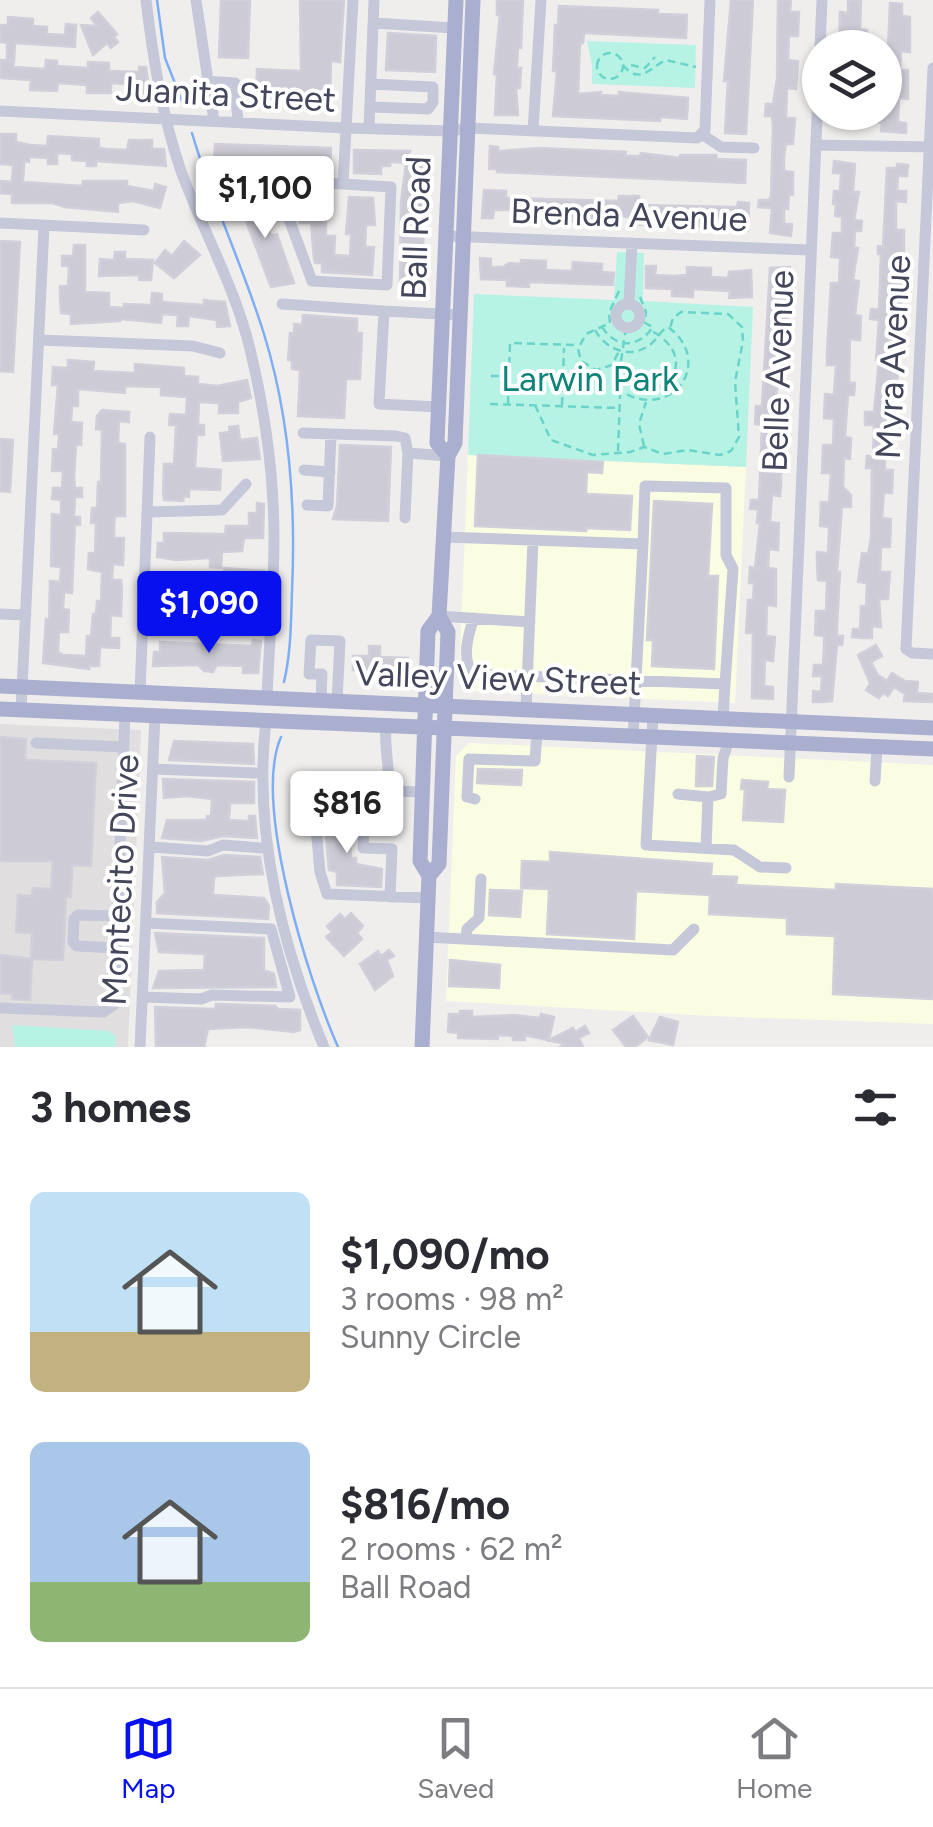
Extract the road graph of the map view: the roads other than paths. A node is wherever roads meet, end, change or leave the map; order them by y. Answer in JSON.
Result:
{"nodes":[{"id":1,"x":146,"y":0,"type":"edge"},
{"id":2,"x":196,"y":0,"type":"edge"},
{"id":3,"x":352,"y":0,"type":"edge"},
{"id":4,"x":374,"y":0,"type":"edge"},
{"id":5,"x":456,"y":0,"type":"edge"},
{"id":6,"x":473,"y":0,"type":"edge"},
{"id":7,"x":541,"y":0,"type":"edge"},
{"id":8,"x":710,"y":0,"type":"edge"},
{"id":9,"x":822,"y":0,"type":"edge"},
{"id":10,"x":374,"y":23,"type":"junction"},
{"id":11,"x":454,"y":28,"type":"junction"},
{"id":12,"x":933,"y":68,"type":"edge"},
{"id":13,"x":206,"y":81,"type":"junction"},
{"id":14,"x":371,"y":84,"type":"junction"},
{"id":15,"x":370,"y":107,"type":"junction"},
{"id":16,"x":0,"y":111,"type":"edge"},
{"id":17,"x":166,"y":118,"type":"junction"},
{"id":18,"x":214,"y":121,"type":"junction"},
{"id":19,"x":238,"y":122,"type":"junction"},
{"id":20,"x":346,"y":128,"type":"junction"},
{"id":21,"x":369,"y":128,"type":"junction"},
{"id":22,"x":468,"y":128,"type":"junction"},
{"id":23,"x":533,"y":130,"type":"junction"},
{"id":24,"x":450,"y":131,"type":"junction"},
{"id":25,"x":703,"y":135,"type":"junction"},
{"id":26,"x":816,"y":145,"type":"junction"},
{"id":27,"x":932,"y":147,"type":"edge"},
{"id":28,"x":754,"y":148,"type":"dead end"},
{"id":29,"x":231,"y":180,"type":"dead end"},
{"id":30,"x":275,"y":181,"type":"junction"},
{"id":31,"x":343,"y":184,"type":"junction"},
{"id":32,"x":0,"y":224,"type":"edge"},
{"id":33,"x":44,"y":226,"type":"junction"},
{"id":34,"x":144,"y":230,"type":"dead end"},
{"id":35,"x":446,"y":236,"type":"junction"},
{"id":36,"x":464,"y":236,"type":"junction"},
{"id":37,"x":632,"y":243,"type":"junction"},
{"id":38,"x":810,"y":250,"type":"junction"},
{"id":39,"x":282,"y":304,"type":"dead end"},
{"id":40,"x":384,"y":311,"type":"junction"},
{"id":41,"x":442,"y":314,"type":"junction"},
{"id":42,"x":460,"y":315,"type":"junction"},
{"id":43,"x":626,"y":328,"type":"road end"},
{"id":44,"x":39,"y":340,"type":"junction"},
{"id":45,"x":220,"y":353,"type":"dead end"},
{"id":46,"x":439,"y":408,"type":"junction"},
{"id":47,"x":303,"y":433,"type":"dead end"},
{"id":48,"x":331,"y":434,"type":"junction"},
{"id":49,"x":150,"y":437,"type":"dead end"},
{"id":50,"x":408,"y":453,"type":"junction"},
{"id":51,"x":448,"y":456,"type":"junction"},
{"id":52,"x":304,"y":470,"type":"dead end"},
{"id":53,"x":330,"y":472,"type":"junction"},
{"id":54,"x":246,"y":484,"type":"dead end"},
{"id":55,"x":306,"y":505,"type":"dead end"},
{"id":56,"x":149,"y":512,"type":"junction"},
{"id":57,"x":405,"y":518,"type":"dead end"},
{"id":58,"x":443,"y":538,"type":"junction"},
{"id":59,"x":533,"y":540,"type":"junction"},
{"id":60,"x":642,"y":544,"type":"junction"},
{"id":61,"x":0,"y":614,"type":"edge"},
{"id":62,"x":26,"y":615,"type":"junction"},
{"id":63,"x":241,"y":616,"type":"dead end"},
{"id":64,"x":439,"y":616,"type":"junction"},
{"id":65,"x":474,"y":618,"type":"junction"},
{"id":66,"x":530,"y":622,"type":"junction"},
{"id":67,"x":145,"y":624,"type":"junction"},
{"id":68,"x":933,"y":654,"type":"edge"},
{"id":69,"x":528,"y":677,"type":"junction"},
{"id":70,"x":636,"y":682,"type":"junction"},
{"id":71,"x":725,"y":684,"type":"junction"},
{"id":72,"x":0,"y":686,"type":"edge"},
{"id":73,"x":22,"y":688,"type":"junction"},
{"id":74,"x":140,"y":692,"type":"junction"},
{"id":75,"x":267,"y":698,"type":"junction"},
{"id":76,"x":329,"y":701,"type":"junction"},
{"id":77,"x":425,"y":705,"type":"junction"},
{"id":78,"x":445,"y":706,"type":"junction"},
{"id":79,"x":0,"y":709,"type":"edge"},
{"id":80,"x":526,"y":709,"type":"junction"},
{"id":81,"x":22,"y":710,"type":"junction"},
{"id":82,"x":125,"y":714,"type":"junction"},
{"id":83,"x":634,"y":714,"type":"junction"},
{"id":84,"x":653,"y":714,"type":"junction"},
{"id":85,"x":155,"y":716,"type":"junction"},
{"id":86,"x":723,"y":719,"type":"junction"},
{"id":87,"x":266,"y":721,"type":"junction"},
{"id":88,"x":794,"y":722,"type":"junction"},
{"id":89,"x":386,"y":726,"type":"junction"},
{"id":90,"x":424,"y":728,"type":"junction"},
{"id":91,"x":933,"y":728,"type":"edge"},
{"id":92,"x":444,"y":729,"type":"junction"},
{"id":93,"x":537,"y":734,"type":"junction"},
{"id":94,"x":634,"y":738,"type":"junction"},
{"id":95,"x":651,"y":738,"type":"junction"},
{"id":96,"x":729,"y":741,"type":"junction"},
{"id":97,"x":36,"y":743,"type":"dead end"},
{"id":98,"x":791,"y":744,"type":"junction"},
{"id":99,"x":123,"y":747,"type":"junction"},
{"id":100,"x":877,"y":748,"type":"junction"},
{"id":101,"x":933,"y":749,"type":"edge"},
{"id":102,"x":153,"y":769,"type":"junction"},
{"id":103,"x":255,"y":773,"type":"dead end"},
{"id":104,"x":789,"y":777,"type":"dead end"},
{"id":105,"x":876,"y":781,"type":"dead end"},
{"id":106,"x":422,"y":792,"type":"junction"},
{"id":107,"x":678,"y":794,"type":"dead end"},
{"id":108,"x":708,"y":797,"type":"junction"},
{"id":109,"x":476,"y":799,"type":"dead end"},
{"id":110,"x":151,"y":847,"type":"junction"},
{"id":111,"x":260,"y":848,"type":"dead end"},
{"id":112,"x":706,"y":848,"type":"junction"},
{"id":113,"x":786,"y":868,"type":"dead end"},
{"id":114,"x":428,"y":876,"type":"junction"},
{"id":115,"x":481,"y":879,"type":"dead end"},
{"id":116,"x":390,"y":897,"type":"junction"},
{"id":117,"x":428,"y":898,"type":"junction"},
{"id":118,"x":117,"y":916,"type":"junction"},
{"id":119,"x":146,"y":923,"type":"junction"},
{"id":120,"x":694,"y":929,"type":"dead end"},
{"id":121,"x":426,"y":937,"type":"junction"},
{"id":122,"x":466,"y":939,"type":"junction"},
{"id":123,"x":116,"y":948,"type":"junction"},
{"id":124,"x":142,"y":997,"type":"junction"},
{"id":125,"x":0,"y":1008,"type":"edge"},
{"id":126,"x":140,"y":1047,"type":"edge"},
{"id":127,"x":324,"y":1047,"type":"edge"},
{"id":128,"x":422,"y":1047,"type":"edge"}],
"edges":[{"from":1,"to":17,"type":"street"},
{"from":2,"to":13,"type":"street"},
{"from":3,"to":20,"type":"street"},
{"from":4,"to":10,"type":"street"},
{"from":5,"to":11,"type":"main road","name":"Ball Road"},
{"from":6,"to":22,"type":"main road","name":"Ball Road"},
{"from":7,"to":23,"type":"street"},
{"from":8,"to":25,"type":"street"},
{"from":9,"to":26,"type":"street","name":"Belle Avenue"},
{"from":10,"to":11,"type":"street"},
{"from":10,"to":14,"type":"street"},
{"from":11,"to":24,"type":"main road","name":"Ball Road"},
{"from":12,"to":27,"type":"street","name":"Myra Avenue"},
{"from":13,"to":18,"type":"street"},
{"from":13,"to":19,"type":"street"},
{"from":14,"to":15,"type":"street"},
{"from":14,"to":15,"type":"street"},
{"from":15,"to":21,"type":"street"},
{"from":16,"to":17,"type":"street","name":"Juanita Street"},
{"from":17,"to":18,"type":"street","name":"Juanita Street"},
{"from":17,"to":75,"type":"street"},
{"from":18,"to":19,"type":"street","name":"Juanita Street"},
{"from":19,"to":20,"type":"street","name":"Juanita Street"},
{"from":20,"to":21,"type":"street","name":"Juanita Street"},
{"from":20,"to":31,"type":"street"},
{"from":21,"to":24,"type":"street","name":"Juanita Street"},
{"from":22,"to":23,"type":"street","name":"Juanita Street"},
{"from":22,"to":24,"type":"street","name":"Juanita Street"},
{"from":22,"to":36,"type":"main road","name":"Ball Road"},
{"from":23,"to":25,"type":"street","name":"Juanita Street"},
{"from":24,"to":35,"type":"main road","name":"Ball Road"},
{"from":25,"to":28,"type":"street","name":"Juanita Street"},
{"from":26,"to":27,"type":"street"},
{"from":26,"to":38,"type":"street","name":"Belle Avenue"},
{"from":27,"to":68,"type":"street","name":"Myra Avenue"},
{"from":29,"to":30,"type":"street"},
{"from":30,"to":31,"type":"street"},
{"from":30,"to":31,"type":"street"},
{"from":32,"to":33,"type":"street"},
{"from":33,"to":34,"type":"street"},
{"from":33,"to":44,"type":"street"},
{"from":35,"to":36,"type":"street","name":"Brenda Avenue"},
{"from":35,"to":41,"type":"main road","name":"Ball Road"},
{"from":36,"to":37,"type":"street","name":"Brenda Avenue"},
{"from":36,"to":42,"type":"main road","name":"Ball Road"},
{"from":37,"to":38,"type":"street","name":"Brenda Avenue"},
{"from":37,"to":43,"type":"street"},
{"from":38,"to":88,"type":"street","name":"Belle Avenue"},
{"from":39,"to":40,"type":"street"},
{"from":40,"to":41,"type":"street"},
{"from":40,"to":46,"type":"street"},
{"from":41,"to":42,"type":"street"},
{"from":41,"to":46,"type":"main road","name":"Ball Road"},
{"from":42,"to":51,"type":"main road","name":"Ball Road"},
{"from":44,"to":45,"type":"street"},
{"from":44,"to":62,"type":"street"},
{"from":46,"to":51,"type":"main road","name":"Ball Road"},
{"from":47,"to":48,"type":"street"},
{"from":48,"to":50,"type":"street"},
{"from":48,"to":53,"type":"street"},
{"from":49,"to":56,"type":"street"},
{"from":50,"to":51,"type":"street"},
{"from":50,"to":57,"type":"street"},
{"from":51,"to":58,"type":"main road","name":"Ball Road"},
{"from":52,"to":53,"type":"street"},
{"from":53,"to":55,"type":"street"},
{"from":54,"to":56,"type":"street"},
{"from":56,"to":67,"type":"street"},
{"from":58,"to":59,"type":"street"},
{"from":58,"to":64,"type":"main road","name":"Ball Road"},
{"from":59,"to":60,"type":"street"},
{"from":59,"to":66,"type":"street"},
{"from":60,"to":70,"type":"street"},
{"from":60,"to":71,"type":"street"},
{"from":61,"to":62,"type":"street"},
{"from":62,"to":73,"type":"street"},
{"from":63,"to":67,"type":"street"},
{"from":64,"to":65,"type":"street"},
{"from":64,"to":77,"type":"main road","name":"Ball Road"},
{"from":64,"to":78,"type":"main road","name":"Ball Road"},
{"from":65,"to":66,"type":"street"},
{"from":65,"to":69,"type":"street"},
{"from":66,"to":69,"type":"street"},
{"from":67,"to":74,"type":"street"},
{"from":69,"to":70,"type":"street"},
{"from":69,"to":80,"type":"street"},
{"from":70,"to":71,"type":"street"},
{"from":70,"to":83,"type":"street"},
{"from":71,"to":86,"type":"street"},
{"from":72,"to":73,"type":"main road","name":"Valley View Street"},
{"from":73,"to":74,"type":"main road","name":"Valley View Street"},
{"from":73,"to":81,"type":"street"},
{"from":74,"to":75,"type":"main road","name":"Valley View Street"},
{"from":75,"to":76,"type":"main road","name":"Valley View Street"},
{"from":76,"to":76,"type":"street"},
{"from":76,"to":77,"type":"main road","name":"Valley View Street"},
{"from":77,"to":78,"type":"main road","name":"Valley View Street"},
{"from":77,"to":90,"type":"main road","name":"Ball Road"},
{"from":78,"to":80,"type":"main road","name":"Valley View Street"},
{"from":78,"to":92,"type":"main road","name":"Ball Road"},
{"from":79,"to":81,"type":"main road","name":"Valley View Street"},
{"from":80,"to":83,"type":"main road","name":"Valley View Street"},
{"from":81,"to":82,"type":"main road","name":"Valley View Street"},
{"from":82,"to":85,"type":"main road","name":"Valley View Street"},
{"from":82,"to":99,"type":"street"},
{"from":83,"to":84,"type":"main road","name":"Valley View Street"},
{"from":83,"to":94,"type":"street"},
{"from":84,"to":86,"type":"main road","name":"Valley View Street"},
{"from":84,"to":95,"type":"street"},
{"from":85,"to":87,"type":"main road","name":"Valley View Street"},
{"from":85,"to":102,"type":"street","name":"Montecito Drive"},
{"from":86,"to":88,"type":"main road","name":"Valley View Street"},
{"from":87,"to":89,"type":"main road","name":"Valley View Street"},
{"from":87,"to":127,"type":"street"},
{"from":88,"to":91,"type":"main road","name":"Valley View Street"},
{"from":88,"to":98,"type":"street","name":"Belle Avenue"},
{"from":89,"to":90,"type":"main road","name":"Valley View Street"},
{"from":89,"to":106,"type":"street"},
{"from":90,"to":92,"type":"main road","name":"Valley View Street"},
{"from":90,"to":106,"type":"main road","name":"Ball Road"},
{"from":92,"to":93,"type":"main road","name":"Valley View Street"},
{"from":92,"to":114,"type":"main road","name":"Ball Road"},
{"from":93,"to":94,"type":"main road","name":"Valley View Street"},
{"from":93,"to":109,"type":"street"},
{"from":94,"to":95,"type":"main road","name":"Valley View Street"},
{"from":95,"to":96,"type":"main road","name":"Valley View Street"},
{"from":95,"to":112,"type":"street"},
{"from":96,"to":98,"type":"main road","name":"Valley View Street"},
{"from":96,"to":108,"type":"street"},
{"from":97,"to":99,"type":"street"},
{"from":98,"to":100,"type":"main road","name":"Valley View Street"},
{"from":98,"to":104,"type":"street","name":"Belle Avenue"},
{"from":99,"to":118,"type":"street"},
{"from":100,"to":101,"type":"main road","name":"Valley View Street"},
{"from":100,"to":105,"type":"street"},
{"from":102,"to":103,"type":"street"},
{"from":102,"to":110,"type":"street","name":"Montecito Drive"},
{"from":106,"to":114,"type":"main road","name":"Ball Road"},
{"from":107,"to":108,"type":"street"},
{"from":108,"to":112,"type":"street"},
{"from":110,"to":111,"type":"street"},
{"from":110,"to":119,"type":"street","name":"Montecito Drive"},
{"from":112,"to":113,"type":"street"},
{"from":114,"to":117,"type":"main road","name":"Ball Road"},
{"from":115,"to":122,"type":"street"},
{"from":116,"to":116,"type":"street"},
{"from":116,"to":117,"type":"street"},
{"from":117,"to":121,"type":"main road","name":"Ball Road"},
{"from":118,"to":123,"type":"street"},
{"from":118,"to":123,"type":"street"},
{"from":119,"to":124,"type":"street","name":"Montecito Drive"},
{"from":119,"to":124,"type":"street"},
{"from":120,"to":122,"type":"street"},
{"from":121,"to":122,"type":"street"},
{"from":121,"to":128,"type":"main road","name":"Ball Road"},
{"from":123,"to":125,"type":"street"},
{"from":124,"to":126,"type":"street","name":"Montecito Drive"}]}
